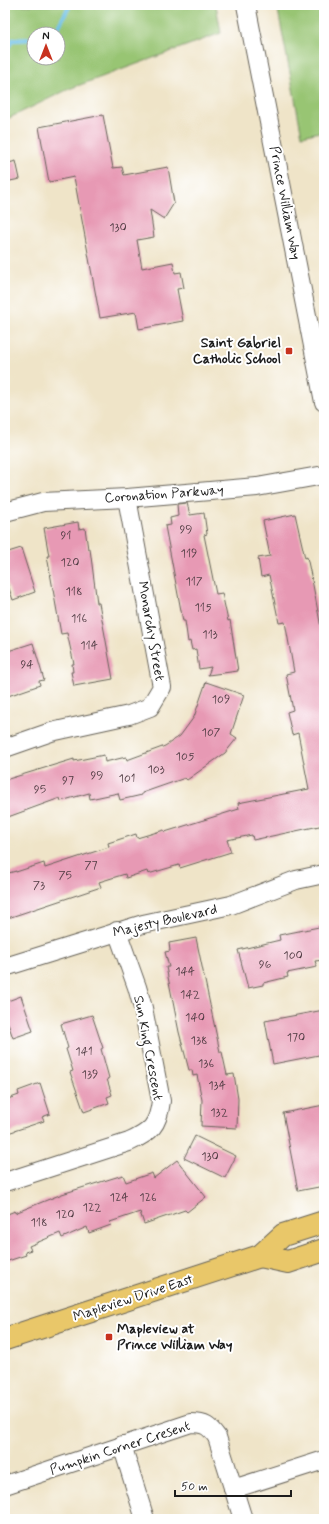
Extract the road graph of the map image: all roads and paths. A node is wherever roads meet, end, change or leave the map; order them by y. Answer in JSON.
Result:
{"nodes":[{"id":1,"x":246,"y":5,"type":"edge"},
{"id":2,"x":324,"y":402,"type":"edge"},
{"id":3,"x":324,"y":475,"type":"edge"},
{"id":4,"x":127,"y":498,"type":"junction"},
{"id":5,"x":5,"y":512,"type":"edge"},
{"id":6,"x":5,"y":748,"type":"edge"},
{"id":7,"x":324,"y":874,"type":"edge"},
{"id":8,"x":117,"y":931,"type":"junction"},
{"id":9,"x":5,"y":967,"type":"edge"},
{"id":10,"x":5,"y":1182,"type":"edge"},
{"id":11,"x":324,"y":1222,"type":"edge"},
{"id":12,"x":324,"y":1250,"type":"edge"},
{"id":13,"x":260,"y":1256,"type":"junction"},
{"id":14,"x":5,"y":1339,"type":"edge"},
{"id":15,"x":122,"y":1445,"type":"junction"},
{"id":16,"x":324,"y":1460,"type":"edge"},
{"id":17,"x":5,"y":1485,"type":"edge"},
{"id":18,"x":233,"y":1489,"type":"junction"},
{"id":19,"x":145,"y":1519,"type":"edge"},
{"id":20,"x":243,"y":1519,"type":"edge"}],
"edges":[{"from":1,"to":2,"type":"street","name":"Prince William Way"},
{"from":3,"to":4,"type":"street","name":"Coronation Parkway"},
{"from":4,"to":5,"type":"street","name":"Coronation Parkway"},
{"from":4,"to":6,"type":"street","name":"Monarchy Street"},
{"from":7,"to":8,"type":"street","name":"Majesty Boulevard"},
{"from":8,"to":9,"type":"street","name":"Majesty Boulevard"},
{"from":8,"to":10,"type":"street","name":"Sun King Crescent"},
{"from":11,"to":13,"type":"main road","name":"Mapleview Drive East"},
{"from":12,"to":13,"type":"main road"},
{"from":13,"to":14,"type":"main road","name":"Mapleview Drive East"},
{"from":15,"to":17,"type":"street","name":"Pumpkin Corner Cresent"},
{"from":15,"to":18,"type":"street","name":"Pumpkin Corner Cresent"},
{"from":15,"to":19,"type":"street"},
{"from":16,"to":18,"type":"street"},
{"from":18,"to":20,"type":"street","name":"Pumpkin Corner Cresent"}]}
